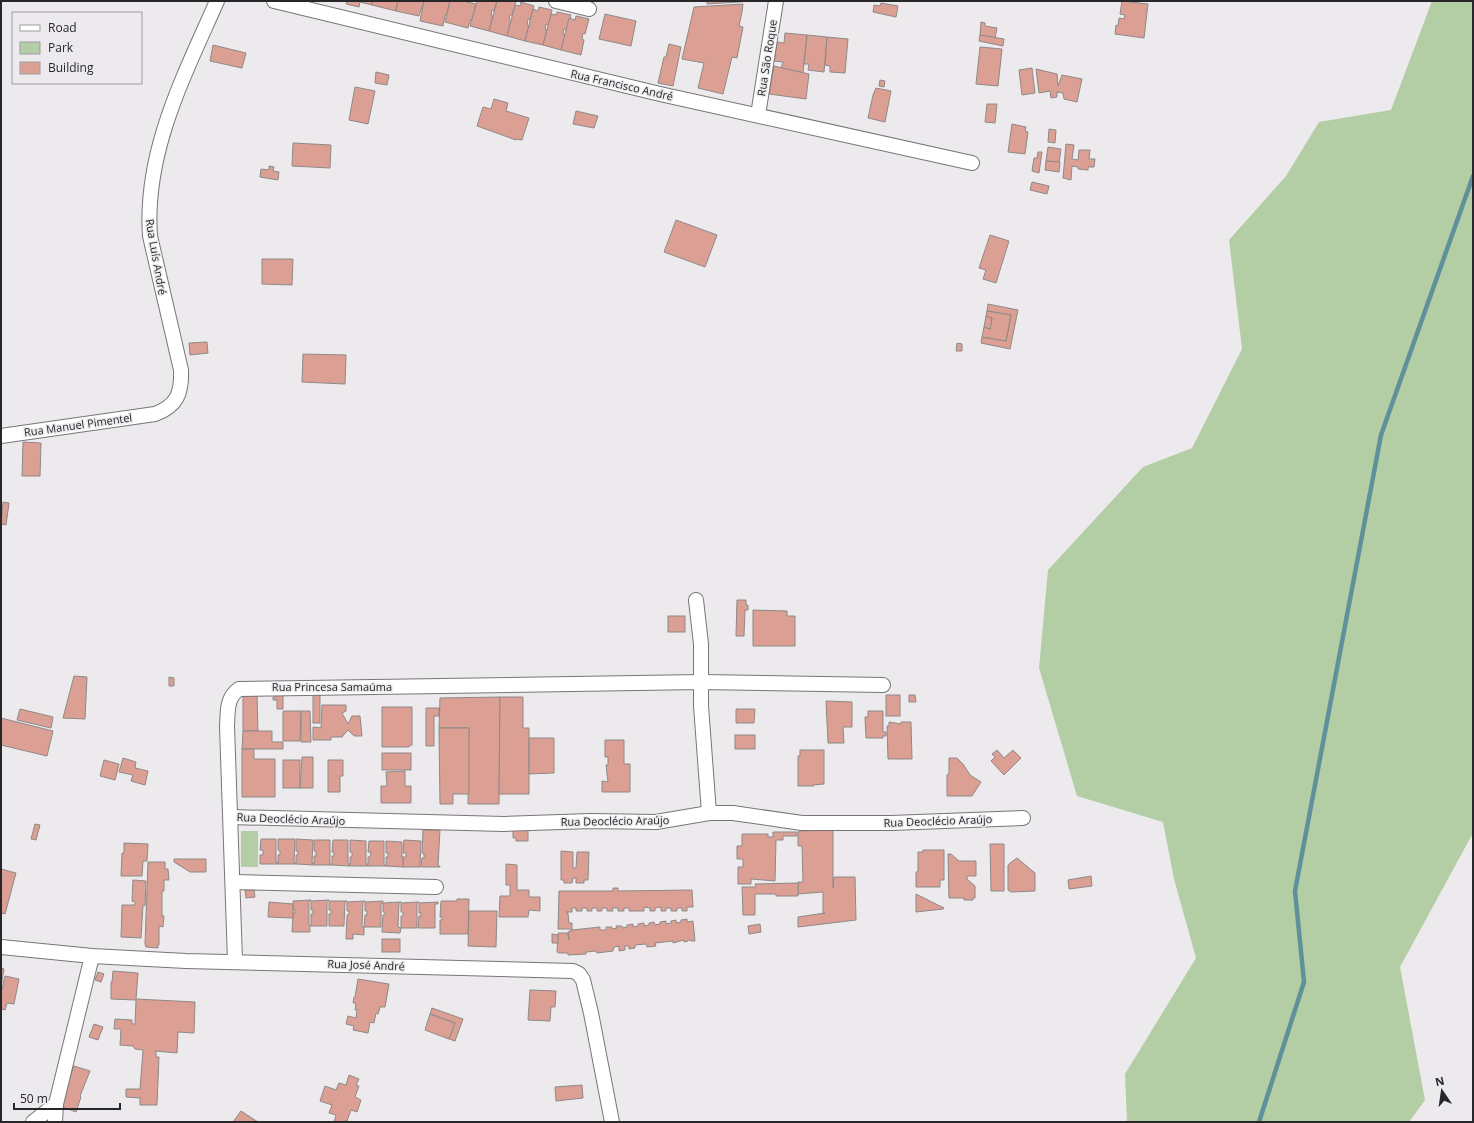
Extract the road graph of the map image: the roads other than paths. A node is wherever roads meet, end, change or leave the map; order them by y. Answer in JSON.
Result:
{"nodes":[{"id":1,"x":217,"y":1,"type":"edge"},
{"id":2,"x":274,"y":1,"type":"edge"},
{"id":3,"x":556,"y":1,"type":"edge"},
{"id":4,"x":776,"y":1,"type":"edge"},
{"id":5,"x":589,"y":9,"type":"dead end"},
{"id":6,"x":758,"y":116,"type":"junction"},
{"id":7,"x":972,"y":163,"type":"dead end"},
{"id":8,"x":155,"y":414,"type":"joint"},
{"id":9,"x":1,"y":436,"type":"edge"},
{"id":10,"x":696,"y":600,"type":"dead end"},
{"id":11,"x":701,"y":682,"type":"junction"},
{"id":12,"x":883,"y":685,"type":"dead end"},
{"id":13,"x":709,"y":813,"type":"junction"},
{"id":14,"x":231,"y":817,"type":"junction"},
{"id":15,"x":1023,"y":818,"type":"dead end"},
{"id":16,"x":233,"y":882,"type":"junction"},
{"id":17,"x":436,"y":887,"type":"dead end"},
{"id":18,"x":1,"y":947,"type":"edge"},
{"id":19,"x":92,"y":956,"type":"junction"},
{"id":20,"x":235,"y":962,"type":"junction"},
{"id":21,"x":56,"y":1104,"type":"junction"},
{"id":22,"x":32,"y":1122,"type":"edge"},
{"id":23,"x":54,"y":1122,"type":"edge"},
{"id":24,"x":612,"y":1122,"type":"edge"}],
"edges":[{"from":1,"to":8,"type":"street","name":"Rua Luís André"},
{"from":2,"to":6,"type":"street","name":"Rua Francisco André"},
{"from":3,"to":5,"type":"street"},
{"from":4,"to":6,"type":"street","name":"Rua São Roque"},
{"from":6,"to":7,"type":"street","name":"Rua Francisco André"},
{"from":8,"to":9,"type":"street","name":"Rua Manuel Pimentel"},
{"from":10,"to":11,"type":"street"},
{"from":11,"to":12,"type":"street","name":"Rua Princesa Samaúma"},
{"from":11,"to":13,"type":"street"},
{"from":11,"to":14,"type":"street","name":"Rua Princesa Samaúma"},
{"from":13,"to":14,"type":"street","name":"Rua Deoclécio Araújo"},
{"from":13,"to":15,"type":"street","name":"Rua Deoclécio Araújo"},
{"from":14,"to":16,"type":"street","name":"Rua Princesa Samaúma"},
{"from":16,"to":17,"type":"street"},
{"from":16,"to":20,"type":"street","name":"Rua Princesa Samaúma"},
{"from":18,"to":19,"type":"street","name":"Rua José André"},
{"from":19,"to":20,"type":"street","name":"Rua José André"},
{"from":19,"to":21,"type":"street"},
{"from":20,"to":24,"type":"street","name":"Rua José André"},
{"from":21,"to":22,"type":"street"},
{"from":21,"to":23,"type":"street"}]}
